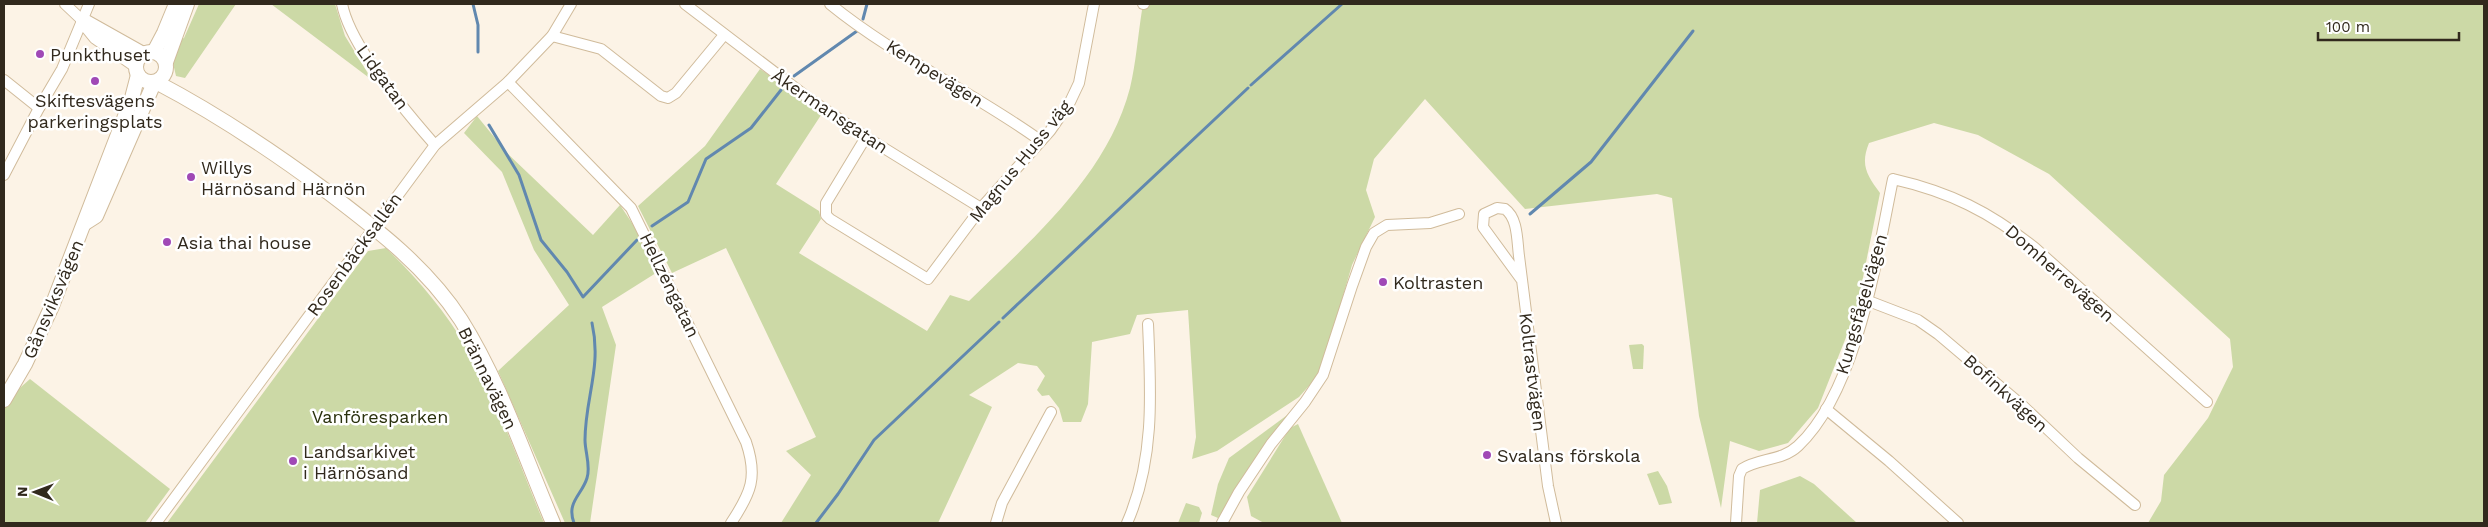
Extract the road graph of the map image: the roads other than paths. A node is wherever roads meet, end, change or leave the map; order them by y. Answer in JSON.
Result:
{"nodes":[{"id":1,"x":65,"y":4,"type":"edge"},
{"id":2,"x":88,"y":4,"type":"edge"},
{"id":3,"x":176,"y":4,"type":"edge"},
{"id":4,"x":187,"y":4,"type":"edge"},
{"id":5,"x":342,"y":4,"type":"edge"},
{"id":6,"x":571,"y":4,"type":"edge"},
{"id":7,"x":686,"y":4,"type":"edge"},
{"id":8,"x":830,"y":4,"type":"edge"},
{"id":9,"x":1094,"y":4,"type":"edge"},
{"id":10,"x":83,"y":21,"type":"junction"},
{"id":11,"x":724,"y":35,"type":"junction"},
{"id":12,"x":552,"y":36,"type":"junction"},
{"id":13,"x":142,"y":61,"type":"junction"},
{"id":14,"x":166,"y":67,"type":"junction"},
{"id":15,"x":4,"y":80,"type":"edge"},
{"id":16,"x":155,"y":82,"type":"junction"},
{"id":17,"x":508,"y":82,"type":"junction"},
{"id":18,"x":38,"y":108,"type":"junction"},
{"id":19,"x":205,"y":108,"type":"junction"},
{"id":20,"x":866,"y":137,"type":"junction"},
{"id":21,"x":1041,"y":141,"type":"junction"},
{"id":22,"x":435,"y":145,"type":"junction"},
{"id":23,"x":4,"y":175,"type":"edge"},
{"id":24,"x":1893,"y":179,"type":"joint"},
{"id":25,"x":981,"y":208,"type":"junction"},
{"id":26,"x":1459,"y":214,"type":"dead end"},
{"id":27,"x":85,"y":223,"type":"junction"},
{"id":28,"x":374,"y":227,"type":"junction"},
{"id":29,"x":1522,"y":279,"type":"junction"},
{"id":30,"x":1866,"y":300,"type":"junction"},
{"id":31,"x":1148,"y":324,"type":"dead end"},
{"id":32,"x":4,"y":400,"type":"edge"},
{"id":33,"x":2207,"y":402,"type":"dead end"},
{"id":34,"x":1826,"y":410,"type":"junction"},
{"id":35,"x":1051,"y":412,"type":"dead end"},
{"id":36,"x":2135,"y":505,"type":"dead end"},
{"id":37,"x":156,"y":523,"type":"edge"},
{"id":38,"x":553,"y":523,"type":"edge"},
{"id":39,"x":731,"y":523,"type":"edge"},
{"id":40,"x":996,"y":523,"type":"edge"},
{"id":41,"x":1126,"y":523,"type":"edge"},
{"id":42,"x":1222,"y":523,"type":"edge"},
{"id":43,"x":1556,"y":523,"type":"edge"},
{"id":44,"x":1736,"y":523,"type":"edge"},
{"id":45,"x":1958,"y":523,"type":"edge"}],
"edges":[{"from":1,"to":10,"type":"street"},
{"from":2,"to":10,"type":"street"},
{"from":3,"to":13,"type":"street","name":"Gånsviksvägen"},
{"from":4,"to":14,"type":"street"},
{"from":5,"to":22,"type":"street","name":"Lidgatan"},
{"from":6,"to":12,"type":"street","name":"Rosenbäcksallén"},
{"from":7,"to":11,"type":"street","name":"Åkermansgatan"},
{"from":8,"to":21,"type":"street","name":"Kempevägen"},
{"from":9,"to":21,"type":"street","name":"Magnus Huss väg"},
{"from":10,"to":13,"type":"street"},
{"from":10,"to":18,"type":"street"},
{"from":11,"to":12,"type":"street"},
{"from":11,"to":20,"type":"street","name":"Åkermansgatan"},
{"from":12,"to":17,"type":"street","name":"Rosenbäcksallén"},
{"from":13,"to":14,"type":"street"},
{"from":13,"to":16,"type":"street"},
{"from":13,"to":27,"type":"street","name":"Gånsviksvägen"},
{"from":14,"to":16,"type":"street"},
{"from":14,"to":19,"type":"street","name":"Brännavägen"},
{"from":15,"to":18,"type":"street"},
{"from":16,"to":19,"type":"street","name":"Brännavägen"},
{"from":16,"to":27,"type":"street","name":"Gånsviksvägen"},
{"from":17,"to":22,"type":"street","name":"Rosenbäcksallén"},
{"from":17,"to":39,"type":"street","name":"Hellzéngatan"},
{"from":18,"to":23,"type":"street"},
{"from":19,"to":28,"type":"street","name":"Brännavägen"},
{"from":20,"to":25,"type":"street","name":"Åkermansgatan"},
{"from":20,"to":25,"type":"street","name":"Magnus Huss väg"},
{"from":21,"to":25,"type":"street","name":"Magnus Huss väg"},
{"from":22,"to":28,"type":"street","name":"Rosenbäcksallén"},
{"from":24,"to":30,"type":"street","name":"Kungsfågelvägen"},
{"from":24,"to":33,"type":"street","name":"Domherrevägen"},
{"from":26,"to":42,"type":"street"},
{"from":27,"to":32,"type":"street","name":"Gånsviksvägen"},
{"from":28,"to":37,"type":"street","name":"Rosenbäcksallén"},
{"from":28,"to":38,"type":"street","name":"Brännavägen"},
{"from":29,"to":29,"type":"street","name":"Koltrastvägen"},
{"from":29,"to":43,"type":"street","name":"Koltrastvägen"},
{"from":30,"to":34,"type":"street","name":"Kungsfågelvägen"},
{"from":30,"to":36,"type":"street","name":"Bofinkvägen"},
{"from":31,"to":41,"type":"street"},
{"from":34,"to":44,"type":"street","name":"Kungsfågelvägen"},
{"from":34,"to":45,"type":"street"},
{"from":35,"to":40,"type":"street"}]}
